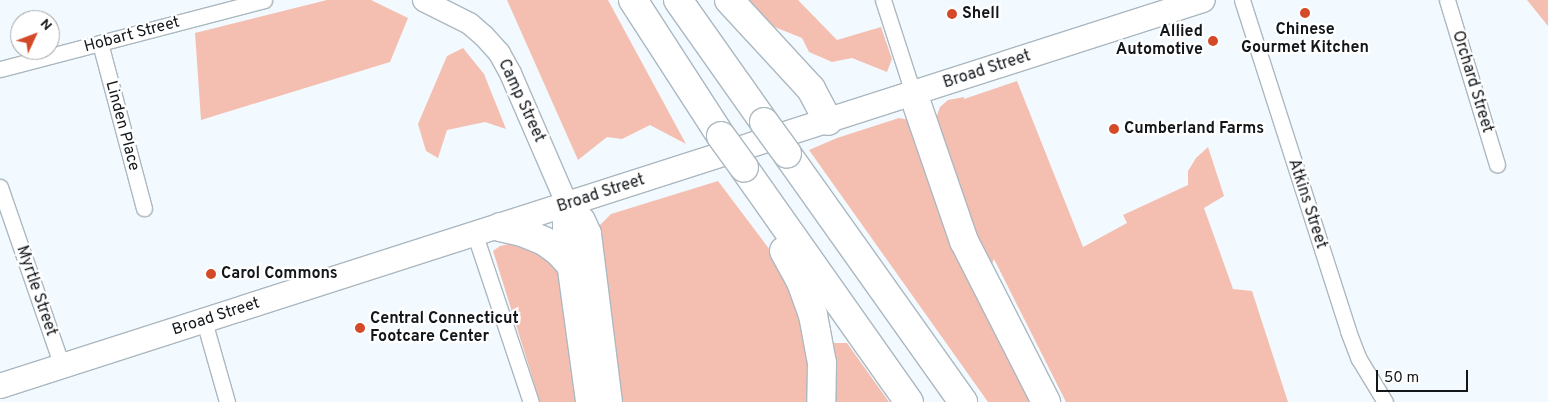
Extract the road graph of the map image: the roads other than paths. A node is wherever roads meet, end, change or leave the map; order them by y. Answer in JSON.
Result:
{"nodes":[{"id":1,"x":264,"y":0,"type":"edge"},
{"id":2,"x":633,"y":0,"type":"edge"},
{"id":3,"x":678,"y":0,"type":"edge"},
{"id":4,"x":729,"y":0,"type":"edge"},
{"id":5,"x":883,"y":0,"type":"edge"},
{"id":6,"x":1202,"y":0,"type":"edge"},
{"id":7,"x":1242,"y":0,"type":"edge"},
{"id":8,"x":1447,"y":0,"type":"edge"},
{"id":9,"x":427,"y":1,"type":"edge"},
{"id":10,"x":100,"y":43,"type":"junction"},
{"id":11,"x":0,"y":68,"type":"edge"},
{"id":12,"x":913,"y":93,"type":"junction"},
{"id":13,"x":828,"y":120,"type":"junction"},
{"id":14,"x":1497,"y":165,"type":"dead end"},
{"id":15,"x":749,"y":175,"type":"junction"},
{"id":16,"x":0,"y":187,"type":"edge"},
{"id":17,"x":568,"y":205,"type":"junction"},
{"id":18,"x":144,"y":208,"type":"dead end"},
{"id":19,"x":488,"y":231,"type":"junction"},
{"id":20,"x":571,"y":265,"type":"junction"},
{"id":21,"x":204,"y":321,"type":"junction"},
{"id":22,"x":62,"y":366,"type":"junction"},
{"id":23,"x":0,"y":386,"type":"edge"},
{"id":24,"x":227,"y":402,"type":"edge"},
{"id":25,"x":531,"y":402,"type":"edge"},
{"id":26,"x":590,"y":402,"type":"edge"},
{"id":27,"x":608,"y":402,"type":"edge"},
{"id":28,"x":821,"y":402,"type":"edge"},
{"id":29,"x":909,"y":402,"type":"edge"},
{"id":30,"x":963,"y":402,"type":"edge"},
{"id":31,"x":1046,"y":402,"type":"edge"},
{"id":32,"x":1386,"y":402,"type":"edge"}],
"edges":[{"from":1,"to":10,"type":"street","name":"Hobart Street"},
{"from":2,"to":15,"type":"highway","bridge":true},
{"from":3,"to":30,"type":"highway","bridge":true},
{"from":4,"to":13,"type":"highway"},
{"from":5,"to":12,"type":"street"},
{"from":6,"to":12,"type":"main road","name":"Broad Street"},
{"from":7,"to":32,"type":"street","name":"Atkins Street"},
{"from":8,"to":14,"type":"street","name":"Orchard Street"},
{"from":9,"to":17,"type":"street","name":"Camp Street"},
{"from":10,"to":11,"type":"street","name":"Hobart Street"},
{"from":10,"to":18,"type":"street","name":"Linden Place"},
{"from":12,"to":13,"type":"main road","name":"Broad Street"},
{"from":12,"to":31,"type":"highway"},
{"from":13,"to":17,"type":"main road","name":"Broad Street"},
{"from":15,"to":28,"type":"highway"},
{"from":15,"to":29,"type":"highway"},
{"from":16,"to":22,"type":"street","name":"Myrtle Street"},
{"from":17,"to":19,"type":"main road","name":"Broad Street"},
{"from":17,"to":20,"type":"highway"},
{"from":17,"to":27,"type":"highway"},
{"from":19,"to":20,"type":"highway"},
{"from":19,"to":21,"type":"main road","name":"Broad Street"},
{"from":19,"to":25,"type":"street"},
{"from":20,"to":26,"type":"highway"},
{"from":21,"to":22,"type":"main road","name":"Broad Street"},
{"from":21,"to":24,"type":"street"},
{"from":22,"to":23,"type":"main road","name":"Broad Street"}]}
